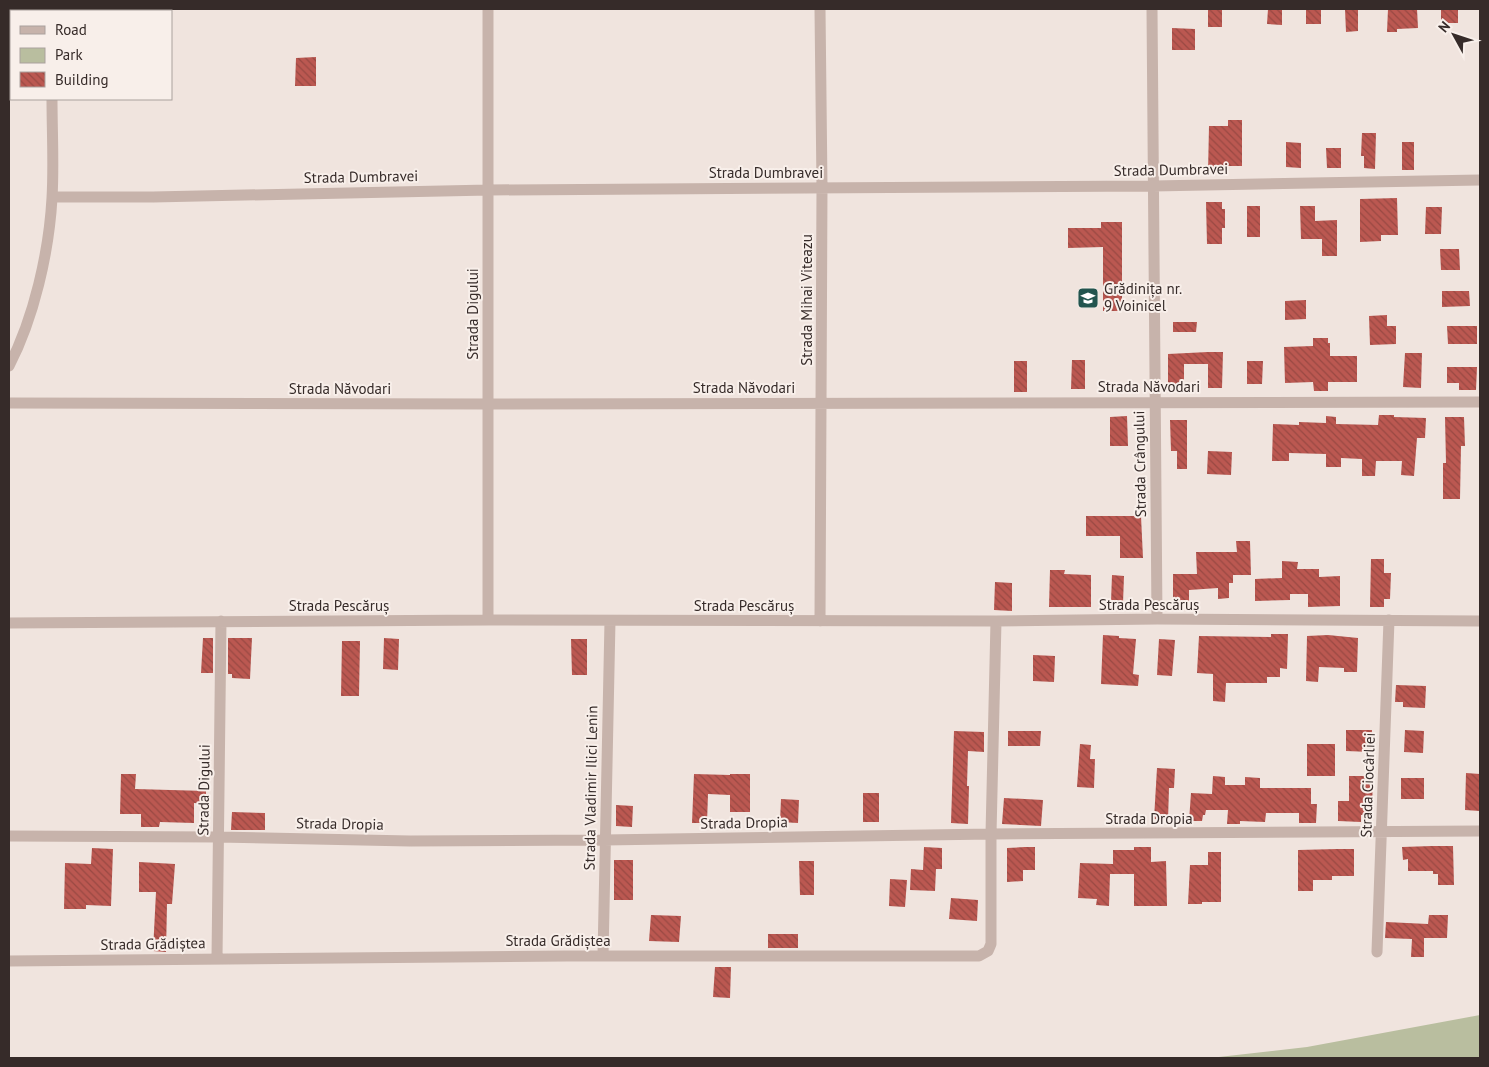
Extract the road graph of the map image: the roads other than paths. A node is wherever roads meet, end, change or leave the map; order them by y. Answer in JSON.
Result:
{"nodes":[{"id":1,"x":488,"y":9,"type":"edge"},
{"id":2,"x":820,"y":9,"type":"edge"},
{"id":3,"x":1152,"y":9,"type":"edge"},
{"id":4,"x":52,"y":100,"type":"edge"},
{"id":5,"x":1480,"y":180,"type":"edge"},
{"id":6,"x":1153,"y":186,"type":"junction"},
{"id":7,"x":822,"y":187,"type":"junction"},
{"id":8,"x":489,"y":190,"type":"junction"},
{"id":9,"x":52,"y":197,"type":"junction"},
{"id":10,"x":9,"y":366,"type":"edge"},
{"id":11,"x":1154,"y":402,"type":"junction"},
{"id":12,"x":1480,"y":402,"type":"edge"},
{"id":13,"x":9,"y":403,"type":"edge"},
{"id":14,"x":822,"y":403,"type":"junction"},
{"id":15,"x":488,"y":404,"type":"junction"},
{"id":16,"x":1157,"y":619,"type":"junction"},
{"id":17,"x":488,"y":620,"type":"junction"},
{"id":18,"x":820,"y":620,"type":"junction"},
{"id":19,"x":1389,"y":620,"type":"junction"},
{"id":20,"x":221,"y":621,"type":"junction"},
{"id":21,"x":610,"y":621,"type":"junction"},
{"id":22,"x":996,"y":621,"type":"junction"},
{"id":23,"x":1480,"y":621,"type":"edge"},
{"id":24,"x":9,"y":623,"type":"edge"},
{"id":25,"x":1480,"y":831,"type":"edge"},
{"id":26,"x":1381,"y":832,"type":"junction"},
{"id":27,"x":991,"y":834,"type":"junction"},
{"id":28,"x":9,"y":836,"type":"edge"},
{"id":29,"x":218,"y":837,"type":"junction"},
{"id":30,"x":604,"y":840,"type":"junction"},
{"id":31,"x":1377,"y":952,"type":"dead end"},
{"id":32,"x":602,"y":956,"type":"junction"},
{"id":33,"x":217,"y":958,"type":"junction"},
{"id":34,"x":9,"y":961,"type":"edge"}],
"edges":[{"from":1,"to":8,"type":"street","name":"Strada Digului"},
{"from":2,"to":7,"type":"street","name":"Strada Mihai Viteazu"},
{"from":3,"to":6,"type":"street","name":"Strada Crângului"},
{"from":4,"to":9,"type":"street"},
{"from":5,"to":6,"type":"street","name":"Strada Dumbravei"},
{"from":6,"to":7,"type":"street","name":"Strada Dumbravei"},
{"from":6,"to":11,"type":"street","name":"Strada Crângului"},
{"from":7,"to":8,"type":"street","name":"Strada Dumbravei"},
{"from":7,"to":14,"type":"street","name":"Strada Mihai Viteazu"},
{"from":8,"to":9,"type":"street","name":"Strada Dumbravei"},
{"from":8,"to":15,"type":"street","name":"Strada Digului"},
{"from":9,"to":10,"type":"street"},
{"from":11,"to":12,"type":"street","name":"Strada Năvodari"},
{"from":11,"to":14,"type":"street","name":"Strada Năvodari"},
{"from":11,"to":16,"type":"street","name":"Strada Crângului"},
{"from":13,"to":15,"type":"street","name":"Strada Năvodari"},
{"from":14,"to":15,"type":"street","name":"Strada Năvodari"},
{"from":14,"to":18,"type":"street","name":"Strada Mihai Viteazu"},
{"from":15,"to":17,"type":"street","name":"Strada Digului"},
{"from":16,"to":19,"type":"street","name":"Strada Pescăruș"},
{"from":16,"to":22,"type":"street","name":"Strada Pescăruș"},
{"from":17,"to":20,"type":"street","name":"Strada Pescăruș"},
{"from":17,"to":21,"type":"street","name":"Strada Pescăruș"},
{"from":18,"to":21,"type":"street","name":"Strada Pescăruș"},
{"from":18,"to":22,"type":"street","name":"Strada Pescăruș"},
{"from":19,"to":23,"type":"street","name":"Strada Pescăruș"},
{"from":19,"to":26,"type":"street","name":"Strada Ciocârliei"},
{"from":20,"to":24,"type":"street","name":"Strada Pescăruș"},
{"from":20,"to":29,"type":"street","name":"Strada Digului"},
{"from":21,"to":30,"type":"street","name":"Strada Vladimir Ilici Lenin"},
{"from":22,"to":27,"type":"street"},
{"from":25,"to":26,"type":"street","name":"Strada Dropia"},
{"from":26,"to":27,"type":"street","name":"Strada Dropia"},
{"from":26,"to":31,"type":"street","name":"Strada Ciocârliei"},
{"from":27,"to":30,"type":"street","name":"Strada Dropia"},
{"from":27,"to":32,"type":"street","name":"Strada Grădiștea"},
{"from":28,"to":29,"type":"street","name":"Strada Dropia"},
{"from":29,"to":30,"type":"street","name":"Strada Dropia"},
{"from":29,"to":33,"type":"street","name":"Strada Digului"},
{"from":30,"to":32,"type":"street","name":"Strada Vladimir Ilici Lenin"},
{"from":32,"to":33,"type":"street","name":"Strada Grădiștea"},
{"from":33,"to":34,"type":"street","name":"Strada Grădiștea"}]}
